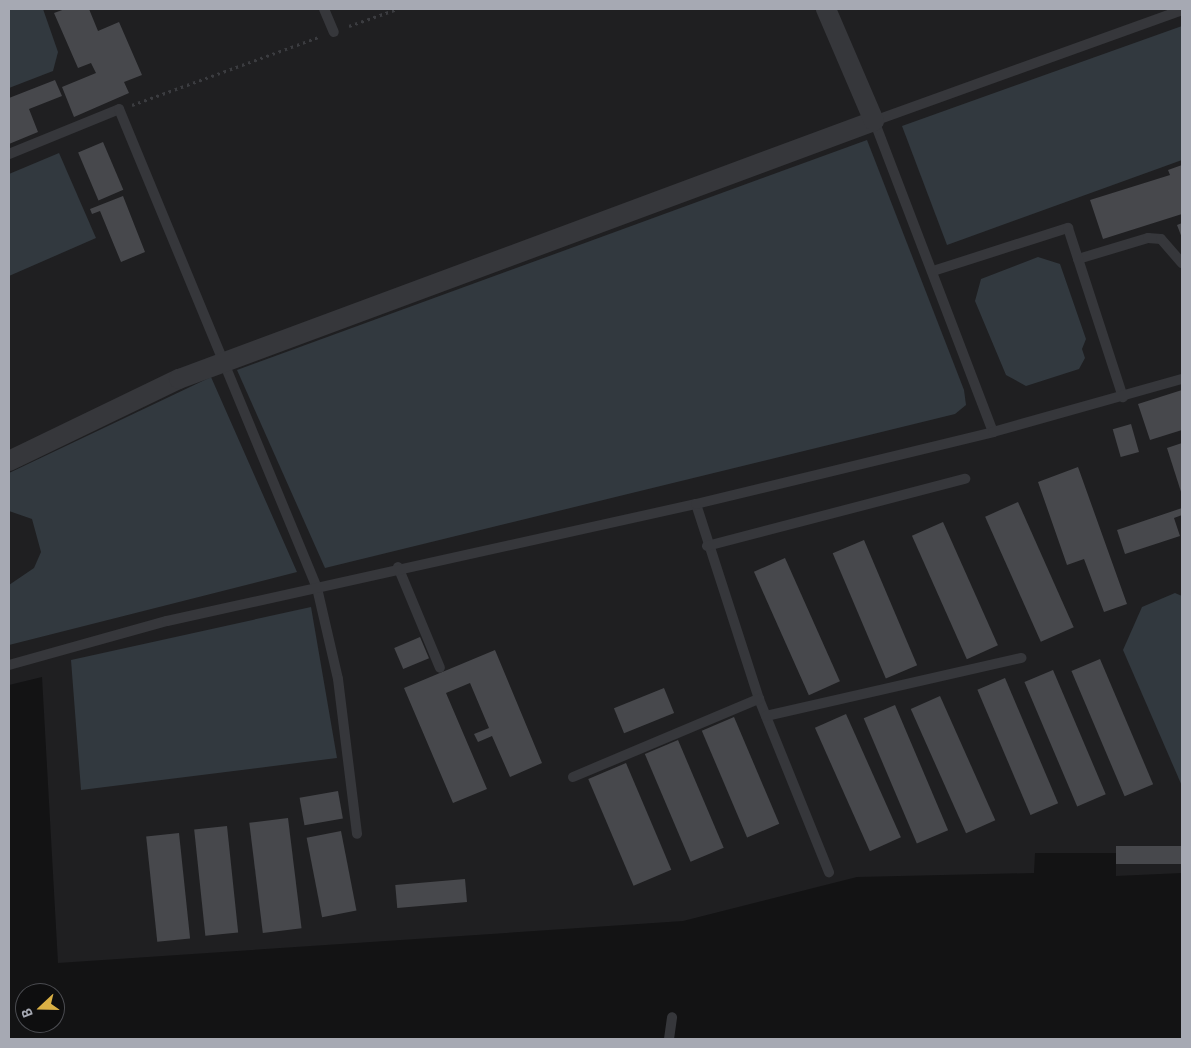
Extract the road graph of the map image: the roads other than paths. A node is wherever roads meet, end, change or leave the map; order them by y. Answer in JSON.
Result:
{"nodes":[{"id":1,"x":324,"y":9,"type":"edge"},
{"id":2,"x":826,"y":9,"type":"edge"},
{"id":3,"x":1182,"y":10,"type":"edge"},
{"id":4,"x":334,"y":32,"type":"road end"},
{"id":5,"x":874,"y":121,"type":"junction"},
{"id":6,"x":9,"y":154,"type":"edge"},
{"id":7,"x":1078,"y":259,"type":"junction"},
{"id":8,"x":1182,"y":263,"type":"edge"},
{"id":9,"x":933,"y":271,"type":"junction"},
{"id":10,"x":222,"y":362,"type":"junction"},
{"id":11,"x":1182,"y":379,"type":"edge"},
{"id":12,"x":1123,"y":396,"type":"junction"},
{"id":13,"x":993,"y":432,"type":"junction"},
{"id":14,"x":9,"y":461,"type":"edge"},
{"id":15,"x":965,"y":479,"type":"dead end"},
{"id":16,"x":696,"y":504,"type":"junction"},
{"id":17,"x":707,"y":546,"type":"junction"},
{"id":18,"x":398,"y":567,"type":"junction"},
{"id":19,"x":317,"y":588,"type":"junction"},
{"id":20,"x":1021,"y":658,"type":"dead end"},
{"id":21,"x":9,"y":665,"type":"edge"},
{"id":22,"x":440,"y":668,"type":"dead end"},
{"id":23,"x":759,"y":699,"type":"junction"},
{"id":24,"x":766,"y":716,"type":"junction"},
{"id":25,"x":573,"y":777,"type":"dead end"},
{"id":26,"x":357,"y":834,"type":"dead end"},
{"id":27,"x":829,"y":872,"type":"dead end"},
{"id":28,"x":672,"y":1017,"type":"dead end"},
{"id":29,"x":669,"y":1039,"type":"edge"}],
"edges":[{"from":1,"to":4,"type":"lane"},
{"from":2,"to":5,"type":"street"},
{"from":3,"to":5,"type":"lane"},
{"from":5,"to":9,"type":"lane"},
{"from":5,"to":10,"type":"street"},
{"from":6,"to":10,"type":"lane"},
{"from":7,"to":8,"type":"lane"},
{"from":7,"to":9,"type":"lane"},
{"from":7,"to":12,"type":"lane"},
{"from":9,"to":13,"type":"lane"},
{"from":10,"to":14,"type":"street"},
{"from":10,"to":19,"type":"lane"},
{"from":11,"to":12,"type":"lane"},
{"from":12,"to":13,"type":"lane"},
{"from":13,"to":16,"type":"lane"},
{"from":15,"to":17,"type":"lane"},
{"from":16,"to":17,"type":"lane"},
{"from":16,"to":18,"type":"lane"},
{"from":17,"to":23,"type":"lane"},
{"from":18,"to":19,"type":"lane"},
{"from":18,"to":22,"type":"lane"},
{"from":19,"to":21,"type":"lane"},
{"from":19,"to":26,"type":"lane"},
{"from":20,"to":24,"type":"lane"},
{"from":23,"to":24,"type":"lane"},
{"from":23,"to":25,"type":"lane"},
{"from":24,"to":27,"type":"lane"},
{"from":28,"to":29,"type":"lane"}]}
